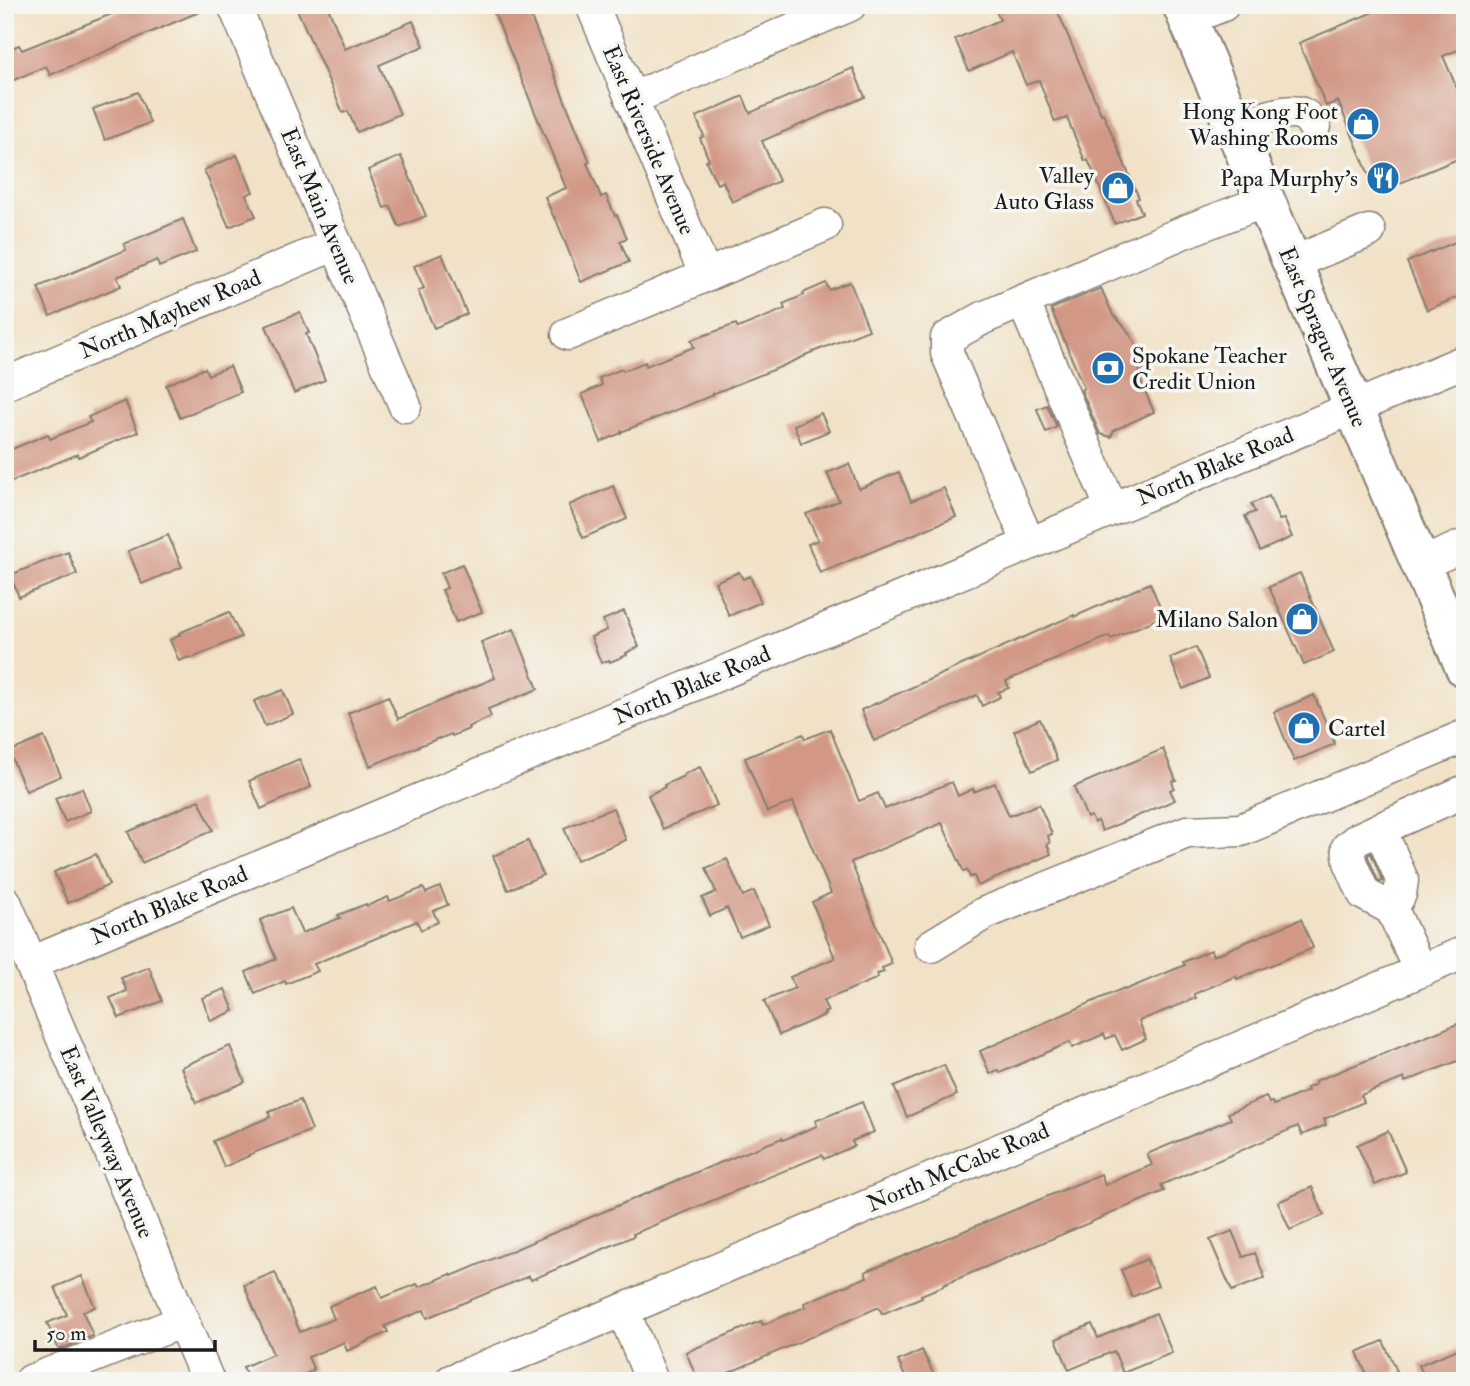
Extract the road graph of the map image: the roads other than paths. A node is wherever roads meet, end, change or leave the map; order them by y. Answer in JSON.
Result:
{"nodes":[{"id":1,"x":234,"y":5,"type":"edge"},
{"id":2,"x":592,"y":5,"type":"edge"},
{"id":3,"x":849,"y":5,"type":"edge"},
{"id":4,"x":1223,"y":5,"type":"edge"},
{"id":5,"x":1185,"y":12,"type":"edge"},
{"id":6,"x":631,"y":99,"type":"junction"},
{"id":7,"x":1314,"y":126,"type":"dead end"},
{"id":8,"x":1235,"y":129,"type":"junction"},
{"id":9,"x":1265,"y":201,"type":"junction"},
{"id":10,"x":825,"y":225,"type":"dead end"},
{"id":11,"x":1369,"y":231,"type":"dead end"},
{"id":12,"x":336,"y":244,"type":"junction"},
{"id":13,"x":1292,"y":263,"type":"junction"},
{"id":14,"x":706,"y":276,"type":"junction"},
{"id":15,"x":1023,"y":301,"type":"junction"},
{"id":16,"x":568,"y":334,"type":"dead end"},
{"id":17,"x":1465,"y":361,"type":"edge"},
{"id":18,"x":5,"y":384,"type":"edge"},
{"id":19,"x":405,"y":407,"type":"dead end"},
{"id":20,"x":1354,"y":408,"type":"junction"},
{"id":21,"x":1112,"y":509,"type":"junction"},
{"id":22,"x":1029,"y":544,"type":"junction"},
{"id":23,"x":1465,"y":545,"type":"edge"},
{"id":24,"x":1420,"y":564,"type":"junction"},
{"id":25,"x":1465,"y":668,"type":"edge"},
{"id":26,"x":1465,"y":736,"type":"edge"},
{"id":27,"x":1465,"y":791,"type":"edge"},
{"id":28,"x":5,"y":902,"type":"edge"},
{"id":29,"x":931,"y":946,"type":"dead end"},
{"id":30,"x":1465,"y":952,"type":"edge"},
{"id":31,"x":31,"y":963,"type":"junction"},
{"id":32,"x":1420,"y":971,"type":"junction"},
{"id":33,"x":622,"y":1310,"type":"junction"},
{"id":34,"x":183,"y":1321,"type":"junction"},
{"id":35,"x":32,"y":1381,"type":"edge"},
{"id":36,"x":208,"y":1381,"type":"edge"},
{"id":37,"x":451,"y":1381,"type":"edge"},
{"id":38,"x":652,"y":1381,"type":"edge"}],
"edges":[{"from":1,"to":12,"type":"street","name":"East Main Avenue"},
{"from":2,"to":6,"type":"street","name":"East Riverside Avenue"},
{"from":3,"to":6,"type":"street"},
{"from":4,"to":5,"type":"street"},
{"from":5,"to":8,"type":"main road","name":"East Sprague Avenue"},
{"from":6,"to":14,"type":"street","name":"East Riverside Avenue"},
{"from":7,"to":8,"type":"street"},
{"from":8,"to":9,"type":"main road","name":"East Sprague Avenue"},
{"from":9,"to":13,"type":"main road","name":"East Sprague Avenue"},
{"from":9,"to":15,"type":"street"},
{"from":10,"to":14,"type":"street"},
{"from":11,"to":13,"type":"street"},
{"from":12,"to":18,"type":"street","name":"North Mayhew Road"},
{"from":12,"to":19,"type":"street","name":"East Main Avenue"},
{"from":13,"to":20,"type":"main road","name":"East Sprague Avenue"},
{"from":14,"to":16,"type":"street"},
{"from":15,"to":21,"type":"street"},
{"from":15,"to":22,"type":"street"},
{"from":17,"to":20,"type":"street","name":"North Blake Road"},
{"from":20,"to":21,"type":"street","name":"North Blake Road"},
{"from":20,"to":24,"type":"main road","name":"East Sprague Avenue"},
{"from":21,"to":22,"type":"street","name":"North Blake Road"},
{"from":22,"to":31,"type":"street","name":"North Blake Road"},
{"from":23,"to":24,"type":"street"},
{"from":24,"to":25,"type":"main road","name":"East Sprague Avenue"},
{"from":26,"to":29,"type":"street"},
{"from":27,"to":32,"type":"street"},
{"from":28,"to":31,"type":"street","name":"East Valleyway Avenue"},
{"from":30,"to":32,"type":"street","name":"North McCabe Road"},
{"from":31,"to":34,"type":"street","name":"East Valleyway Avenue"},
{"from":32,"to":33,"type":"street","name":"North McCabe Road"},
{"from":33,"to":37,"type":"street","name":"North McCabe Road"},
{"from":33,"to":38,"type":"street"},
{"from":34,"to":35,"type":"street"},
{"from":34,"to":36,"type":"street","name":"East Valleyway Avenue"}]}
